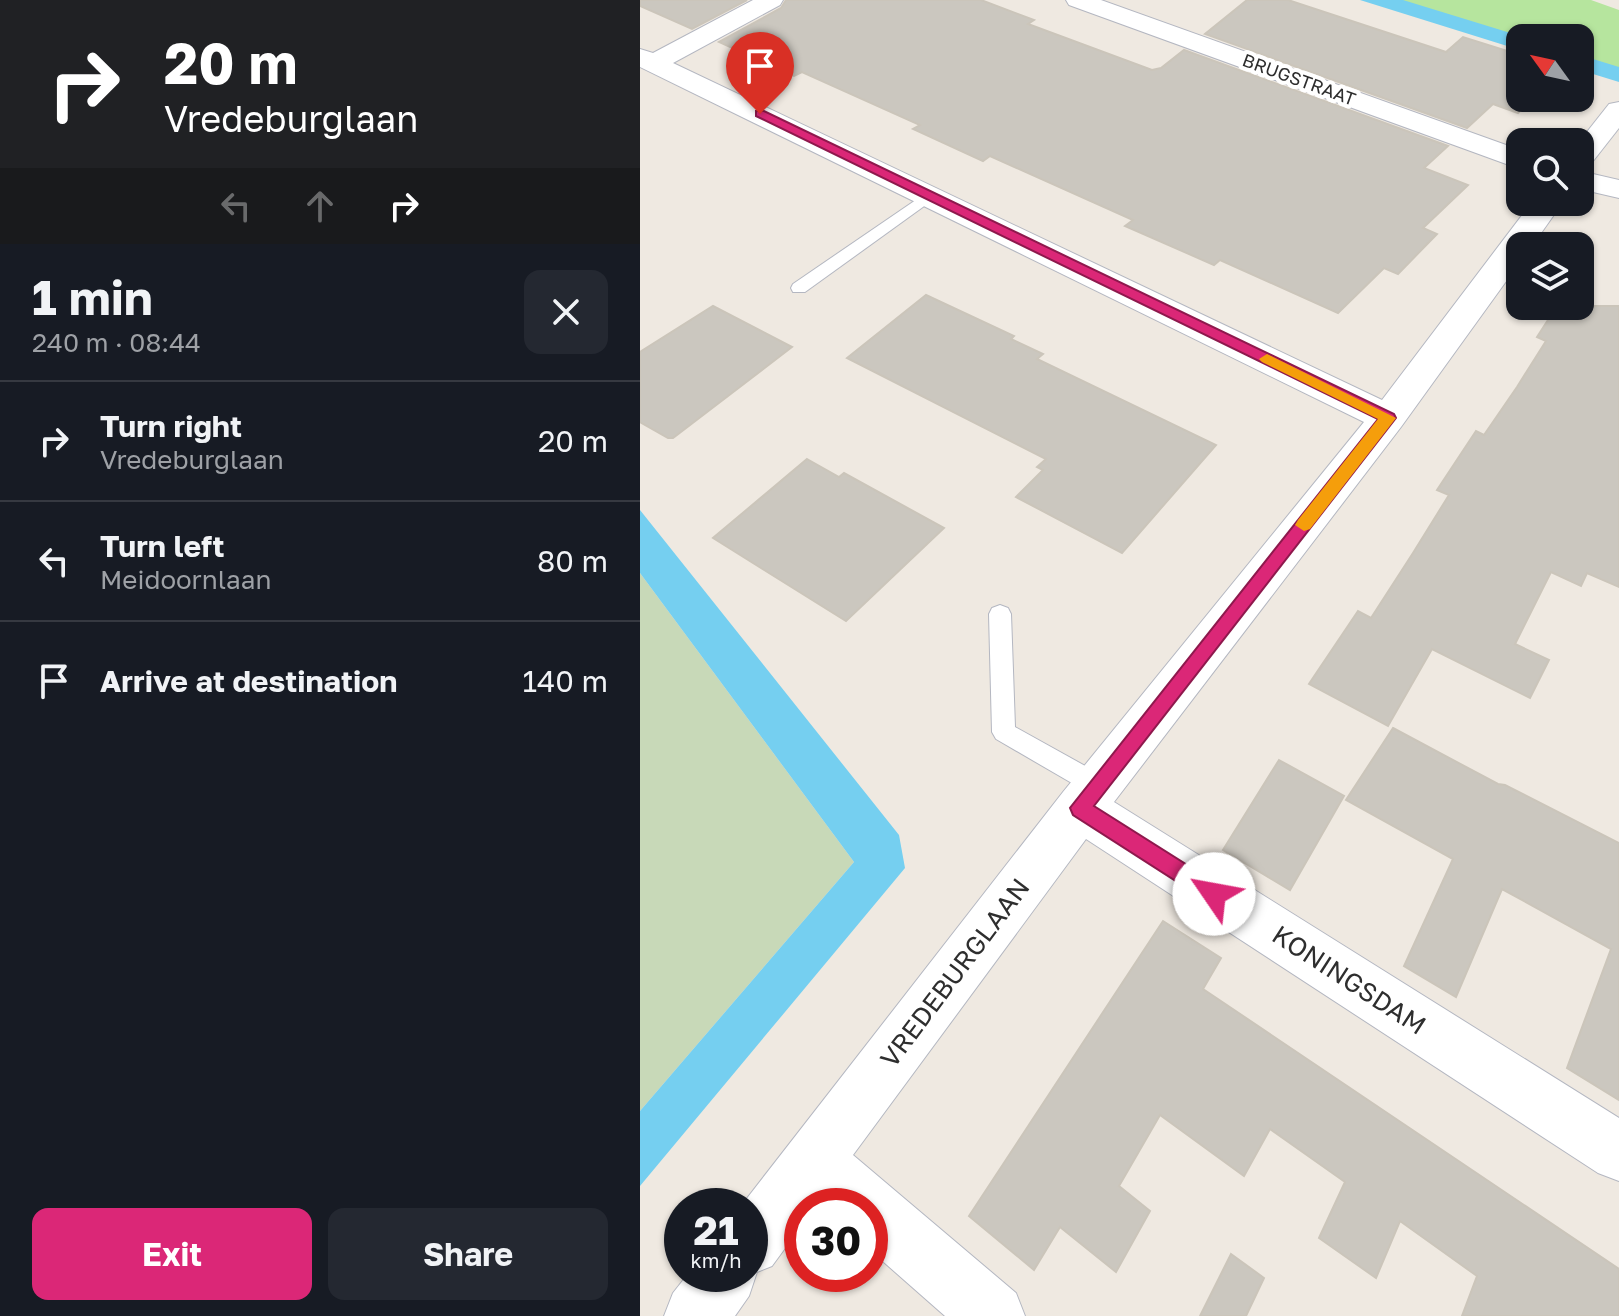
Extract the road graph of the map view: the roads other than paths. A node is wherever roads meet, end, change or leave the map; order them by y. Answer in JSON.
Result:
{"nodes":[{"id":1,"x":771,"y":0,"type":"edge"},
{"id":2,"x":1078,"y":0,"type":"edge"},
{"id":3,"x":647,"y":60,"type":"edge"},
{"id":4,"x":1619,"y":110,"type":"edge"},
{"id":5,"x":1594,"y":141,"type":"edge"},
{"id":6,"x":1506,"y":155,"type":"edge"},
{"id":7,"x":1594,"y":183,"type":"edge"},
{"id":8,"x":1619,"y":189,"type":"edge"},
{"id":9,"x":929,"y":196,"type":"junction"},
{"id":10,"x":1538,"y":216,"type":"edge"},
{"id":11,"x":799,"y":288,"type":"dead end"},
{"id":12,"x":1388,"y":418,"type":"junction"},
{"id":13,"x":1000,"y":614,"type":"dead end"},
{"id":14,"x":1088,"y":797,"type":"junction"},
{"id":15,"x":1619,"y":1152,"type":"edge"},
{"id":16,"x":813,"y":1160,"type":"junction"},
{"id":17,"x":845,"y":1188,"type":"edge"},
{"id":18,"x":768,"y":1220,"type":"edge"},
{"id":19,"x":888,"y":1225,"type":"edge"},
{"id":20,"x":714,"y":1292,"type":"edge"},
{"id":21,"x":696,"y":1316,"type":"edge"},
{"id":22,"x":993,"y":1316,"type":"edge"}],
"edges":[{"from":1,"to":3,"type":"street"},
{"from":2,"to":6,"type":"street","name":"BRUGSTRAAT"},
{"from":3,"to":9,"type":"street"},
{"from":4,"to":5,"type":"street"},
{"from":7,"to":8,"type":"street"},
{"from":9,"to":11,"type":"lane"},
{"from":9,"to":12,"type":"street"},
{"from":10,"to":12,"type":"street","name":"VREDEBURGLAAN"},
{"from":12,"to":14,"type":"street","name":"VREDEBURGLAAN"},
{"from":13,"to":14,"type":"lane"},
{"from":14,"to":15,"type":"street","name":"KONINGSDAM"},
{"from":14,"to":16,"type":"street","name":"VREDEBURGLAAN"},
{"from":16,"to":17,"type":"street"},
{"from":16,"to":18,"type":"street","name":"VREDEBURGLAAN"},
{"from":19,"to":22,"type":"street"},
{"from":20,"to":21,"type":"street"}]}
